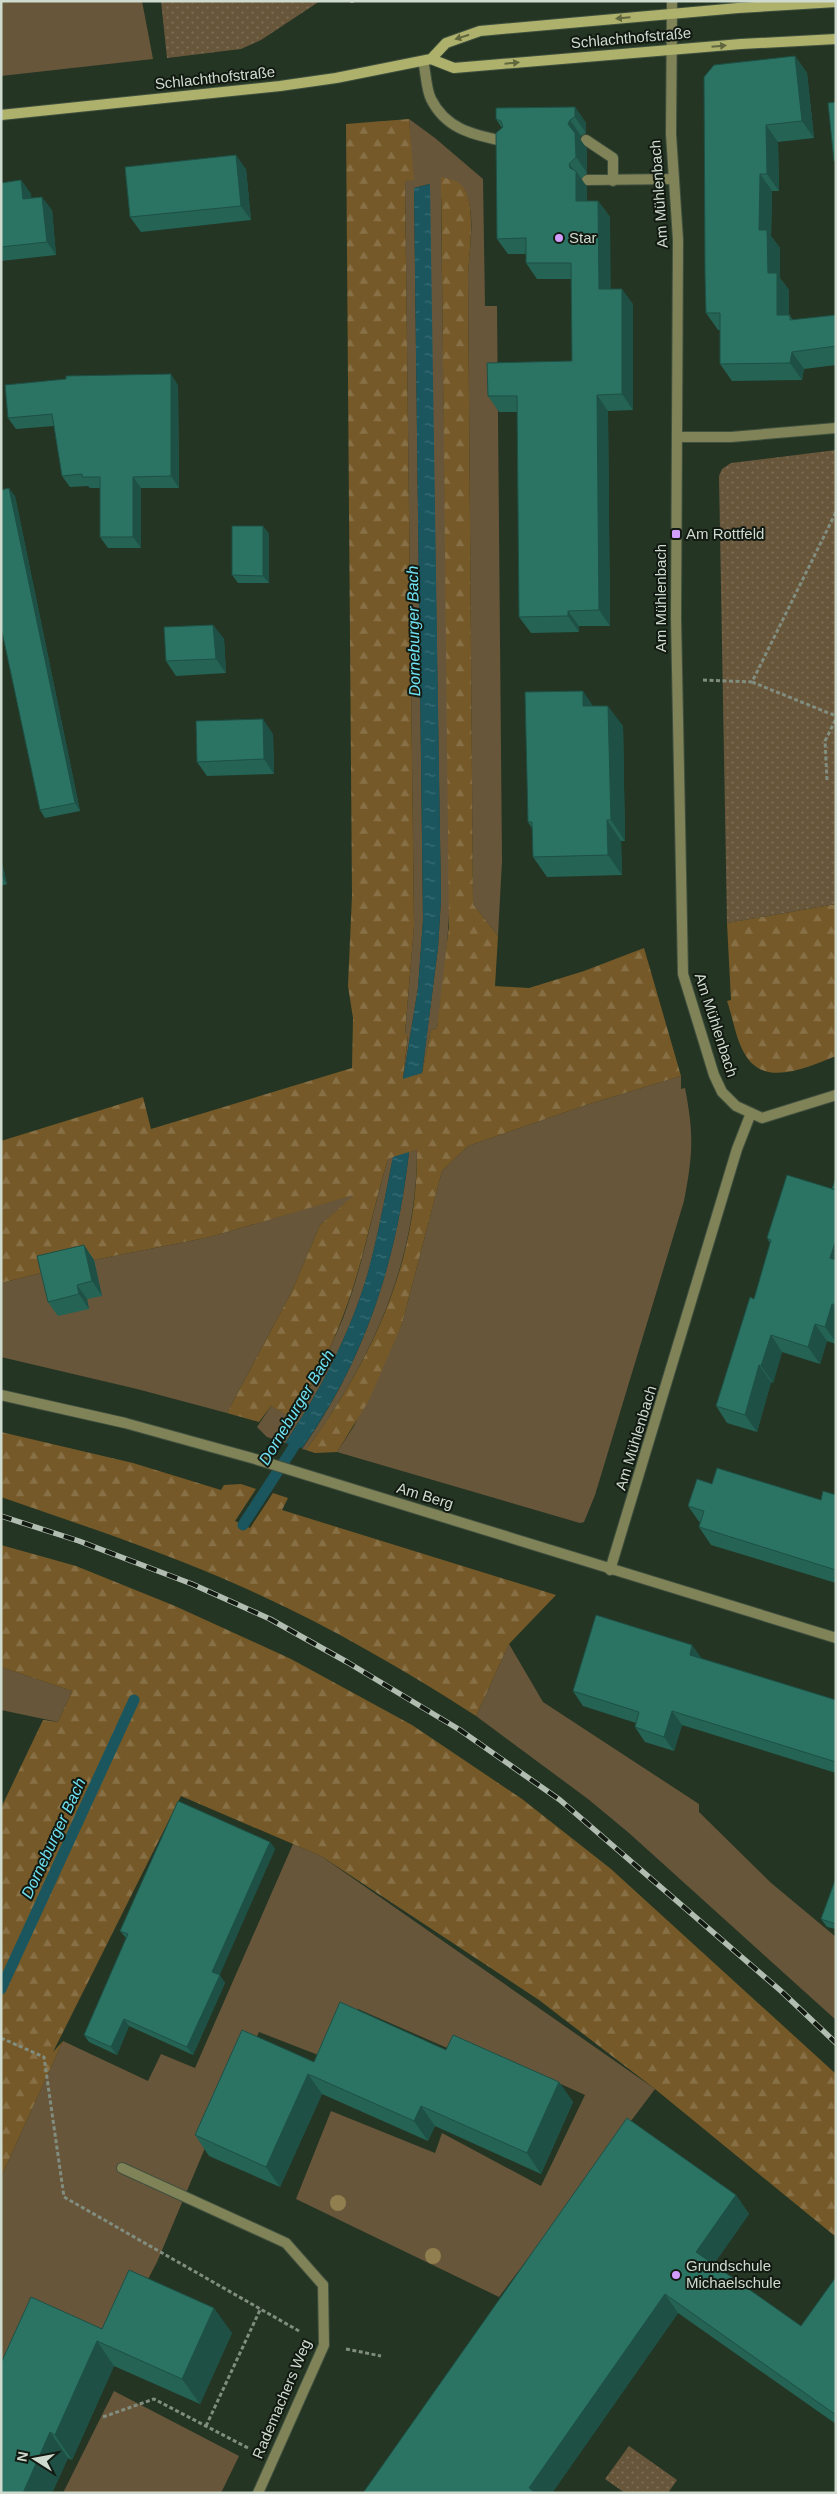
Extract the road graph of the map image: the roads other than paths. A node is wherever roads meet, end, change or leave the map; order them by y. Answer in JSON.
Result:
{"nodes":[{"id":1,"x":672,"y":1,"type":"edge"},
{"id":2,"x":836,"y":2,"type":"edge"},
{"id":3,"x":672,"y":14,"type":"junction"},
{"id":4,"x":836,"y":38,"type":"edge"},
{"id":5,"x":671,"y":51,"type":"junction"},
{"id":6,"x":427,"y":60,"type":"junction"},
{"id":7,"x":1,"y":115,"type":"edge"},
{"id":8,"x":586,"y":140,"type":"dead end"},
{"id":9,"x":507,"y":142,"type":"edge"},
{"id":10,"x":674,"y":179,"type":"junction"},
{"id":11,"x":587,"y":180,"type":"dead end"},
{"id":12,"x":613,"y":180,"type":"junction"},
{"id":13,"x":836,"y":428,"type":"edge"},
{"id":14,"x":677,"y":438,"type":"junction"},
{"id":15,"x":836,"y":1095,"type":"edge"},
{"id":16,"x":751,"y":1113,"type":"junction"},
{"id":17,"x":1,"y":1395,"type":"edge"},
{"id":18,"x":610,"y":1570,"type":"junction"},
{"id":19,"x":836,"y":1638,"type":"edge"},
{"id":20,"x":122,"y":2168,"type":"dead end"},
{"id":21,"x":258,"y":2493,"type":"edge"}],
"edges":[{"from":1,"to":3,"type":"street","name":"Am Mühlenbach"},
{"from":2,"to":3,"type":"main road","name":"Schlachthofstraße"},
{"from":3,"to":5,"type":"street","name":"Am Mühlenbach"},
{"from":3,"to":6,"type":"main road","name":"Schlachthofstraße","one_way":true},
{"from":5,"to":4,"type":"main road","name":"Schlachthofstraße","one_way":true},
{"from":6,"to":5,"type":"main road","name":"Schlachthofstraße","one_way":true},
{"from":5,"to":10,"type":"street","name":"Am Mühlenbach"},
{"from":6,"to":7,"type":"main road","name":"Schlachthofstraße"},
{"from":6,"to":9,"type":"street"},
{"from":8,"to":12,"type":"street"},
{"from":10,"to":12,"type":"street"},
{"from":10,"to":14,"type":"street","name":"Am Mühlenbach"},
{"from":11,"to":12,"type":"street"},
{"from":13,"to":14,"type":"street"},
{"from":14,"to":16,"type":"street","name":"Am Mühlenbach"},
{"from":15,"to":16,"type":"street","name":"Am Mühlenbach"},
{"from":16,"to":18,"type":"street","name":"Am Mühlenbach"},
{"from":17,"to":18,"type":"street","name":"Am Berg"},
{"from":18,"to":19,"type":"street","name":"Am Berg"},
{"from":20,"to":21,"type":"street","name":"Rademachers Weg"}]}
